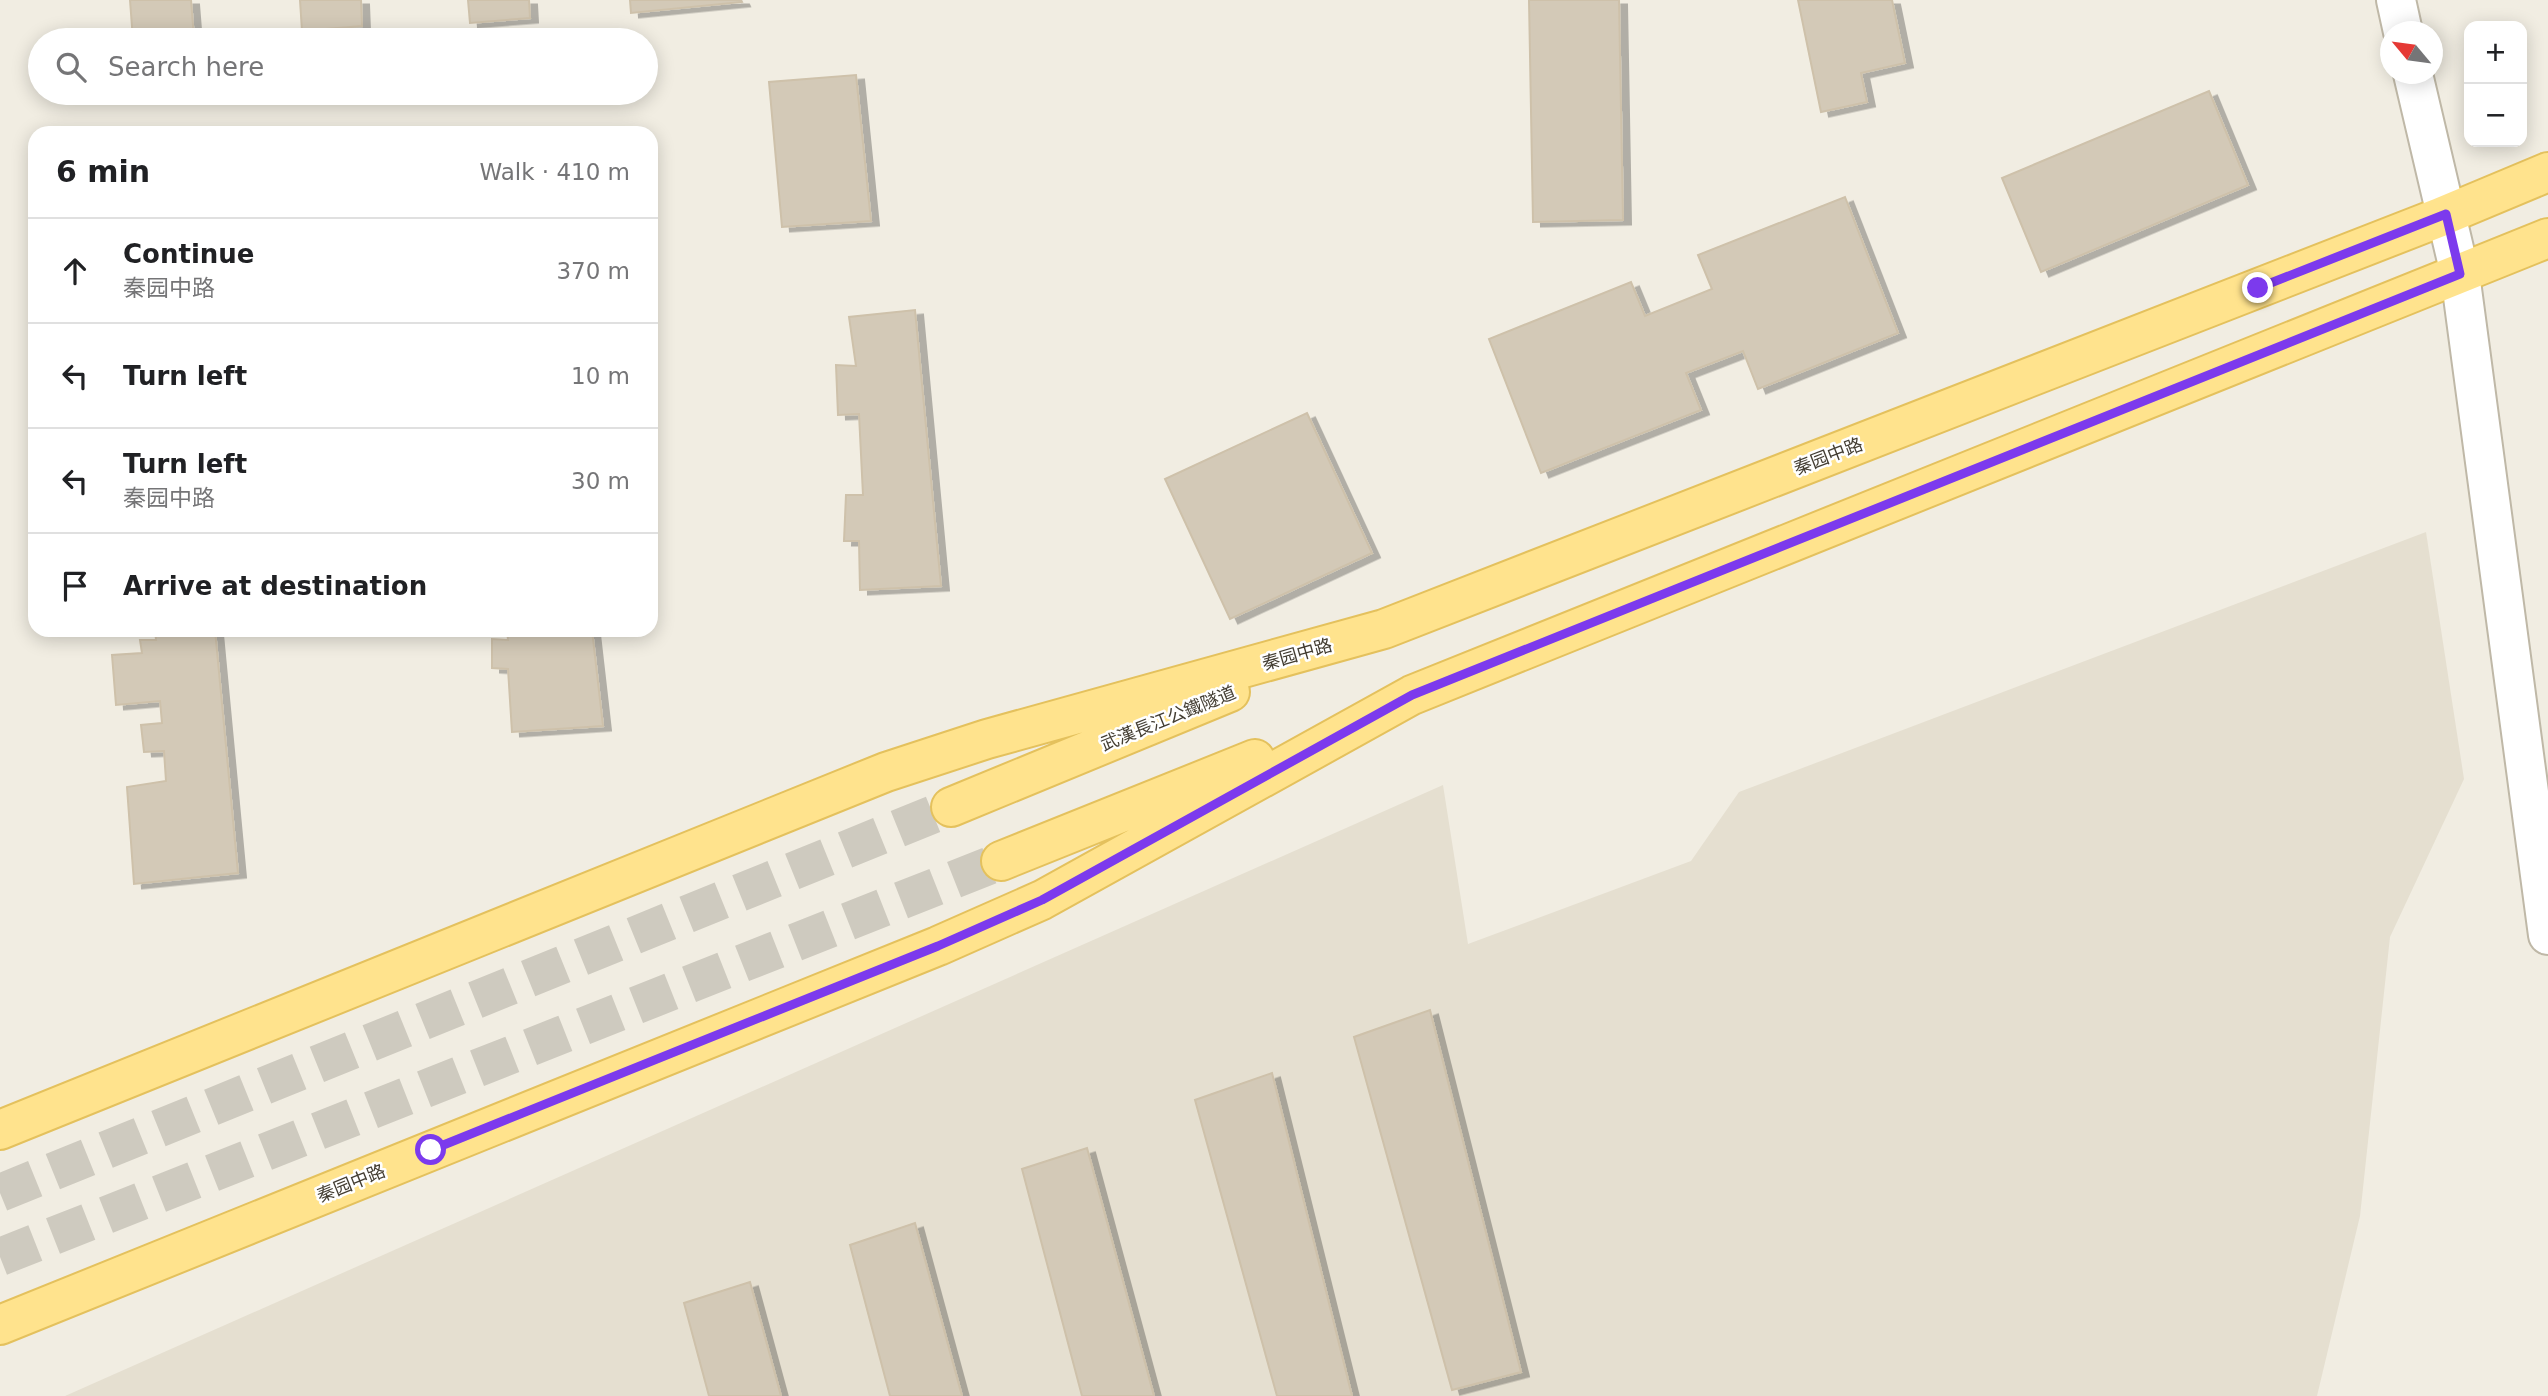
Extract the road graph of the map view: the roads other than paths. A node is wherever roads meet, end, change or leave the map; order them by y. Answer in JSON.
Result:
{"nodes":[{"id":1,"x":2396,"y":0,"type":"edge"},
{"id":2,"x":2401,"y":21,"type":"edge"},
{"id":3,"x":2415,"y":84,"type":"edge"},
{"id":4,"x":2548,"y":172,"type":"edge"},
{"id":5,"x":2446,"y":214,"type":"junction"},
{"id":6,"x":2548,"y":238,"type":"edge"},
{"id":7,"x":2460,"y":274,"type":"junction"},
{"id":8,"x":1384,"y":629,"type":"junction"},
{"id":9,"x":1412,"y":695,"type":"junction"},
{"id":10,"x":951,"y":807,"type":"tunnel mouth"},
{"id":11,"x":1001,"y":861,"type":"tunnel mouth"},
{"id":12,"x":2548,"y":935,"type":"edge"},
{"id":13,"x":0,"y":1130,"type":"edge"},
{"id":14,"x":0,"y":1325,"type":"edge"}],
"edges":[{"from":1,"to":2,"type":"street"},
{"from":3,"to":5,"type":"street"},
{"from":4,"to":5,"type":"main road","name":"秦园中路"},
{"from":5,"to":7,"type":"street"},
{"from":5,"to":8,"type":"main road","name":"秦园中路"},
{"from":6,"to":7,"type":"main road","name":"秦园中路"},
{"from":7,"to":9,"type":"main road","name":"秦园中路"},
{"from":7,"to":12,"type":"street"},
{"from":8,"to":10,"type":"main road","name":"武漢長江公鐵隧道"},
{"from":8,"to":13,"type":"main road","name":"秦园中路"},
{"from":9,"to":11,"type":"main road"},
{"from":9,"to":14,"type":"main road","name":"秦园中路"}]}
